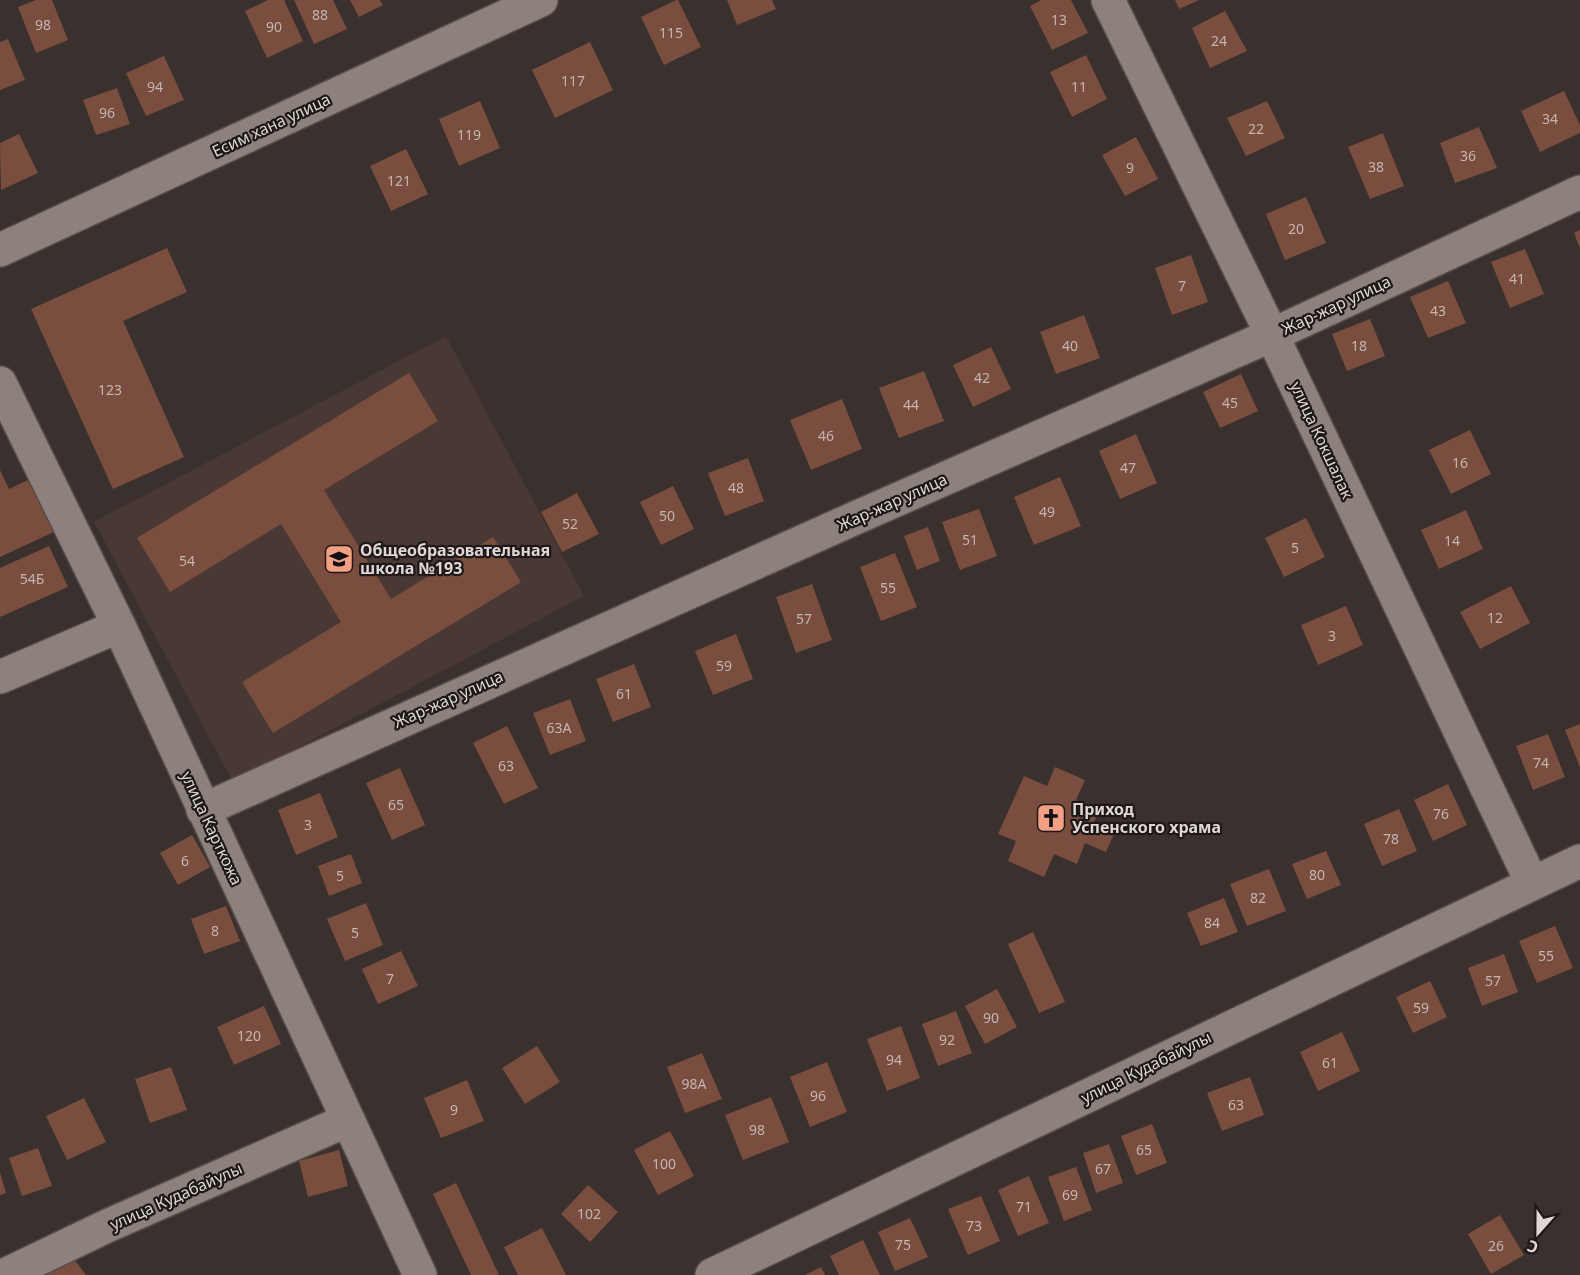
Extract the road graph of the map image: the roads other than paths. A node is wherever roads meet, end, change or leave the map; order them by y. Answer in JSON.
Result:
{"nodes":[{"id":1,"x":541,"y":0,"type":"edge"},
{"id":2,"x":1108,"y":0,"type":"edge"},
{"id":3,"x":1580,"y":192,"type":"edge"},
{"id":4,"x":0,"y":250,"type":"edge"},
{"id":5,"x":1272,"y":335,"type":"junction"},
{"id":6,"x":0,"y":382,"type":"edge"},
{"id":7,"x":119,"y":626,"type":"junction"},
{"id":8,"x":0,"y":676,"type":"edge"},
{"id":9,"x":203,"y":810,"type":"junction"},
{"id":10,"x":1580,"y":861,"type":"edge"},
{"id":11,"x":1532,"y":883,"type":"junction"},
{"id":12,"x":348,"y":1120,"type":"junction"},
{"id":13,"x":5,"y":1275,"type":"edge"},
{"id":14,"x":420,"y":1275,"type":"edge"},
{"id":15,"x":712,"y":1275,"type":"edge"}],
"edges":[{"from":1,"to":4,"type":"street","name":"Есим хана улица"},
{"from":2,"to":5,"type":"street","name":"улица Кокшалак"},
{"from":3,"to":5,"type":"street","name":"Жар-жар улица"},
{"from":5,"to":9,"type":"street","name":"Жар-жар улица"},
{"from":5,"to":11,"type":"street","name":"улица Кокшалак"},
{"from":6,"to":7,"type":"street","name":"улица Карткожа"},
{"from":7,"to":8,"type":"street"},
{"from":7,"to":9,"type":"street","name":"улица Карткожа"},
{"from":9,"to":12,"type":"street","name":"улица Карткожа"},
{"from":10,"to":11,"type":"street","name":"улица Кудабайулы"},
{"from":11,"to":15,"type":"street","name":"улица Кудабайулы"},
{"from":12,"to":13,"type":"street","name":"улица Кудабайулы"},
{"from":12,"to":14,"type":"street","name":"улица Карткожа"}]}
